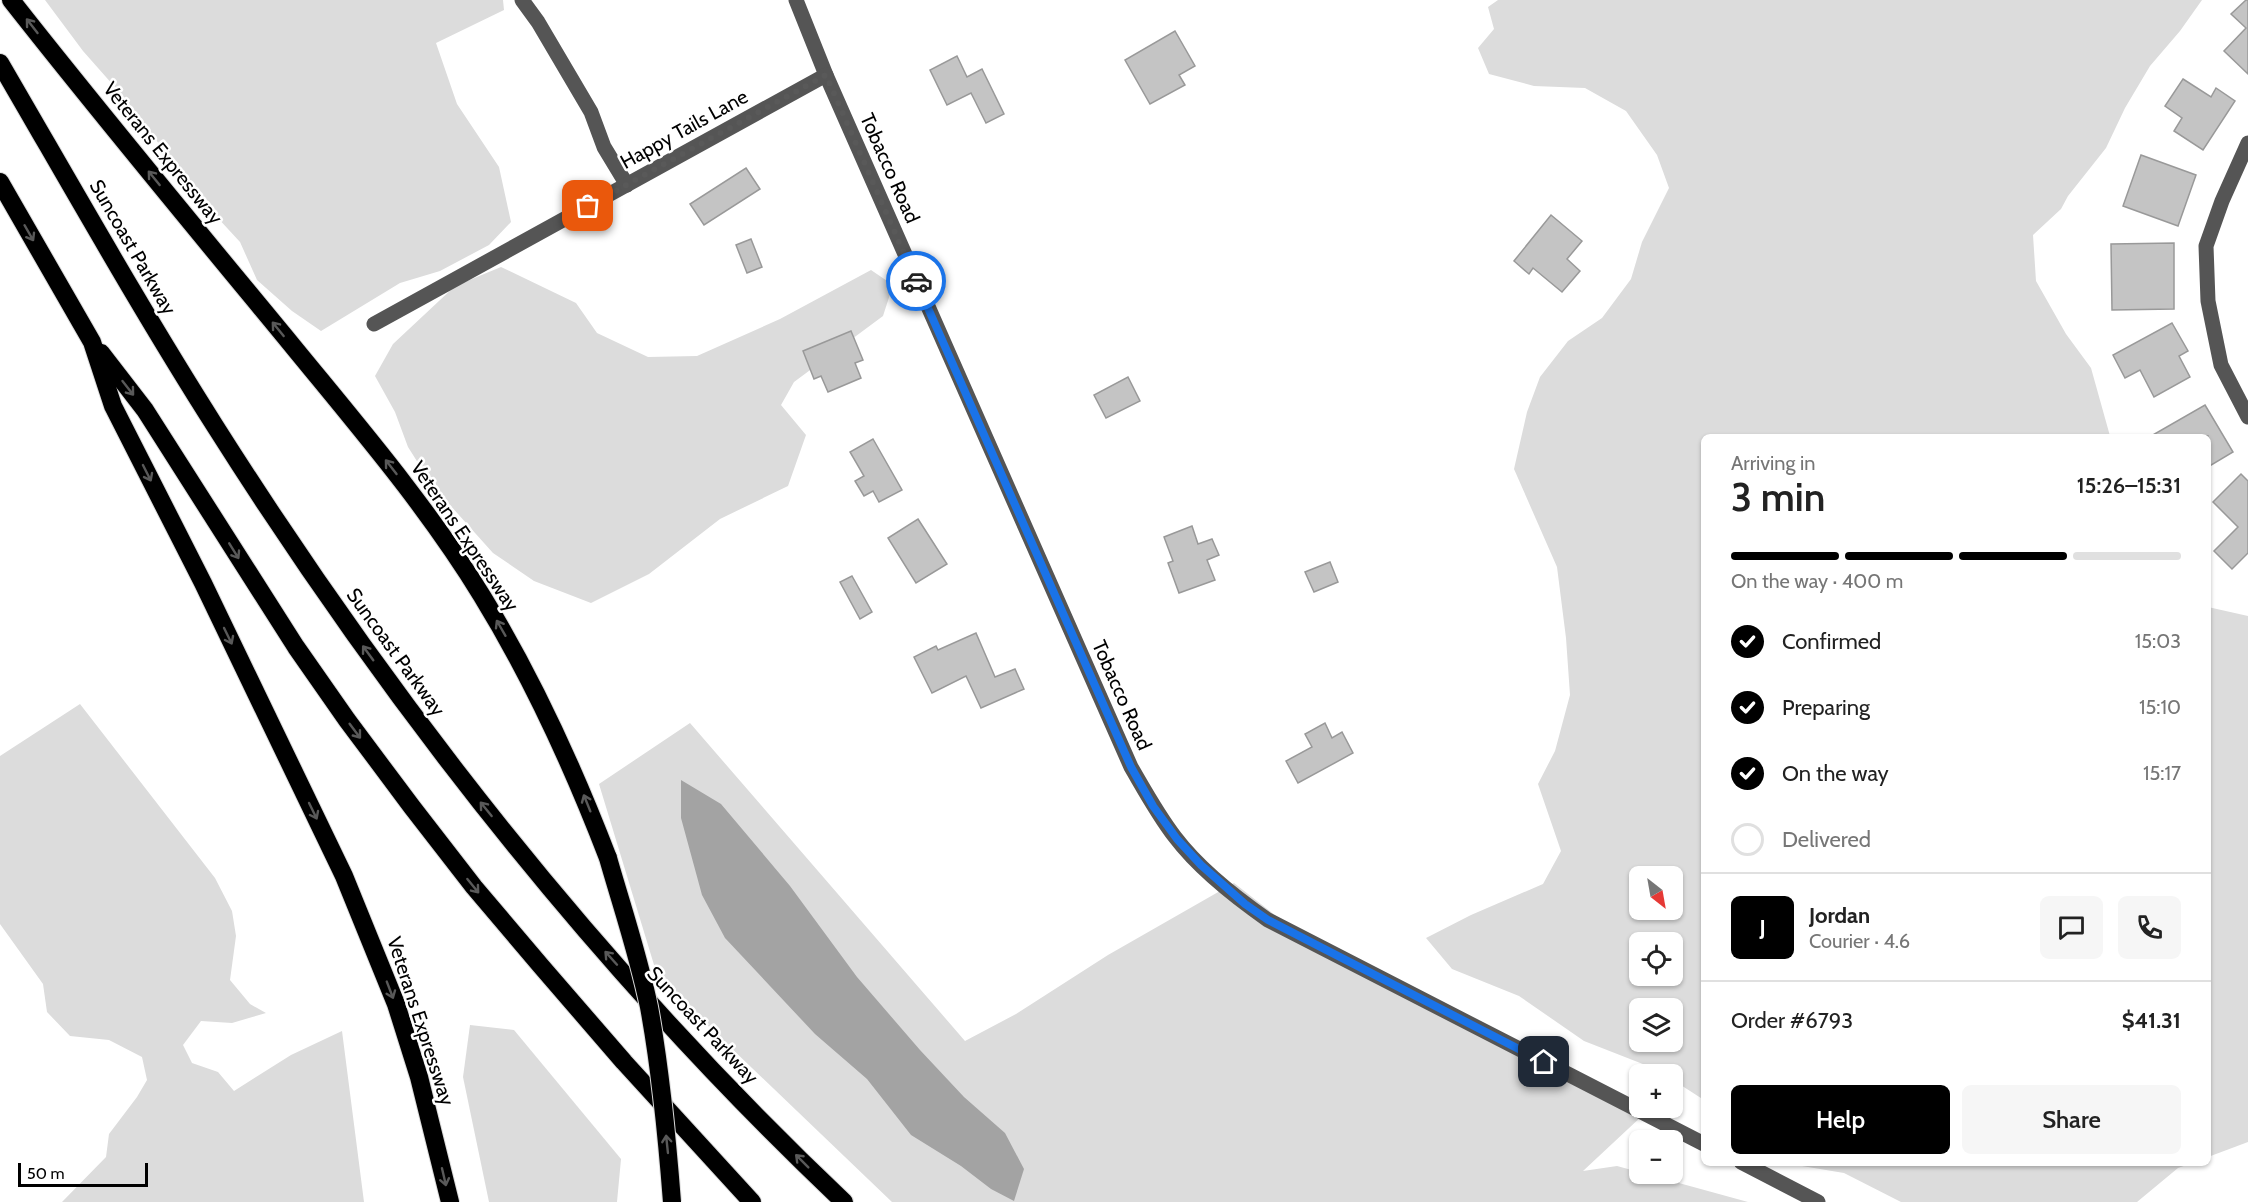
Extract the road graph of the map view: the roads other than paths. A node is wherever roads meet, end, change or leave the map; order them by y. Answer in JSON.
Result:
{"nodes":[{"id":1,"x":11,"y":0,"type":"edge"},
{"id":2,"x":522,"y":0,"type":"edge"},
{"id":3,"x":796,"y":0,"type":"edge"},
{"id":4,"x":0,"y":63,"type":"edge"},
{"id":5,"x":826,"y":75,"type":"junction"},
{"id":6,"x":2248,"y":143,"type":"edge"},
{"id":7,"x":0,"y":182,"type":"edge"},
{"id":8,"x":627,"y":185,"type":"junction"},
{"id":9,"x":374,"y":324,"type":"dead end"},
{"id":10,"x":92,"y":342,"type":"junction"},
{"id":11,"x":2248,"y":417,"type":"edge"},
{"id":12,"x":1701,"y":1142,"type":"edge"},
{"id":13,"x":1749,"y":1166,"type":"edge"},
{"id":14,"x":450,"y":1202,"type":"edge"},
{"id":15,"x":672,"y":1202,"type":"edge"},
{"id":16,"x":752,"y":1202,"type":"edge"},
{"id":17,"x":844,"y":1202,"type":"edge"},
{"id":18,"x":1818,"y":1202,"type":"edge"}],
"edges":[{"from":15,"to":1,"type":"highway","name":"Veterans Expressway","one_way":true,"bridge":true},
{"from":2,"to":8,"type":"street"},
{"from":3,"to":5,"type":"street","name":"Tobacco Road"},
{"from":17,"to":4,"type":"highway","name":"Suncoast Parkway","one_way":true},
{"from":5,"to":8,"type":"street","name":"Happy Tails Lane"},
{"from":5,"to":12,"type":"street","name":"Tobacco Road"},
{"from":6,"to":11,"type":"street"},
{"from":7,"to":10,"type":"highway","name":"Veterans Expressway","one_way":true},
{"from":8,"to":9,"type":"street","name":"Happy Tails Lane"},
{"from":10,"to":14,"type":"highway","name":"Veterans Expressway","one_way":true},
{"from":10,"to":16,"type":"highway","one_way":true},
{"from":13,"to":18,"type":"street"}]}
